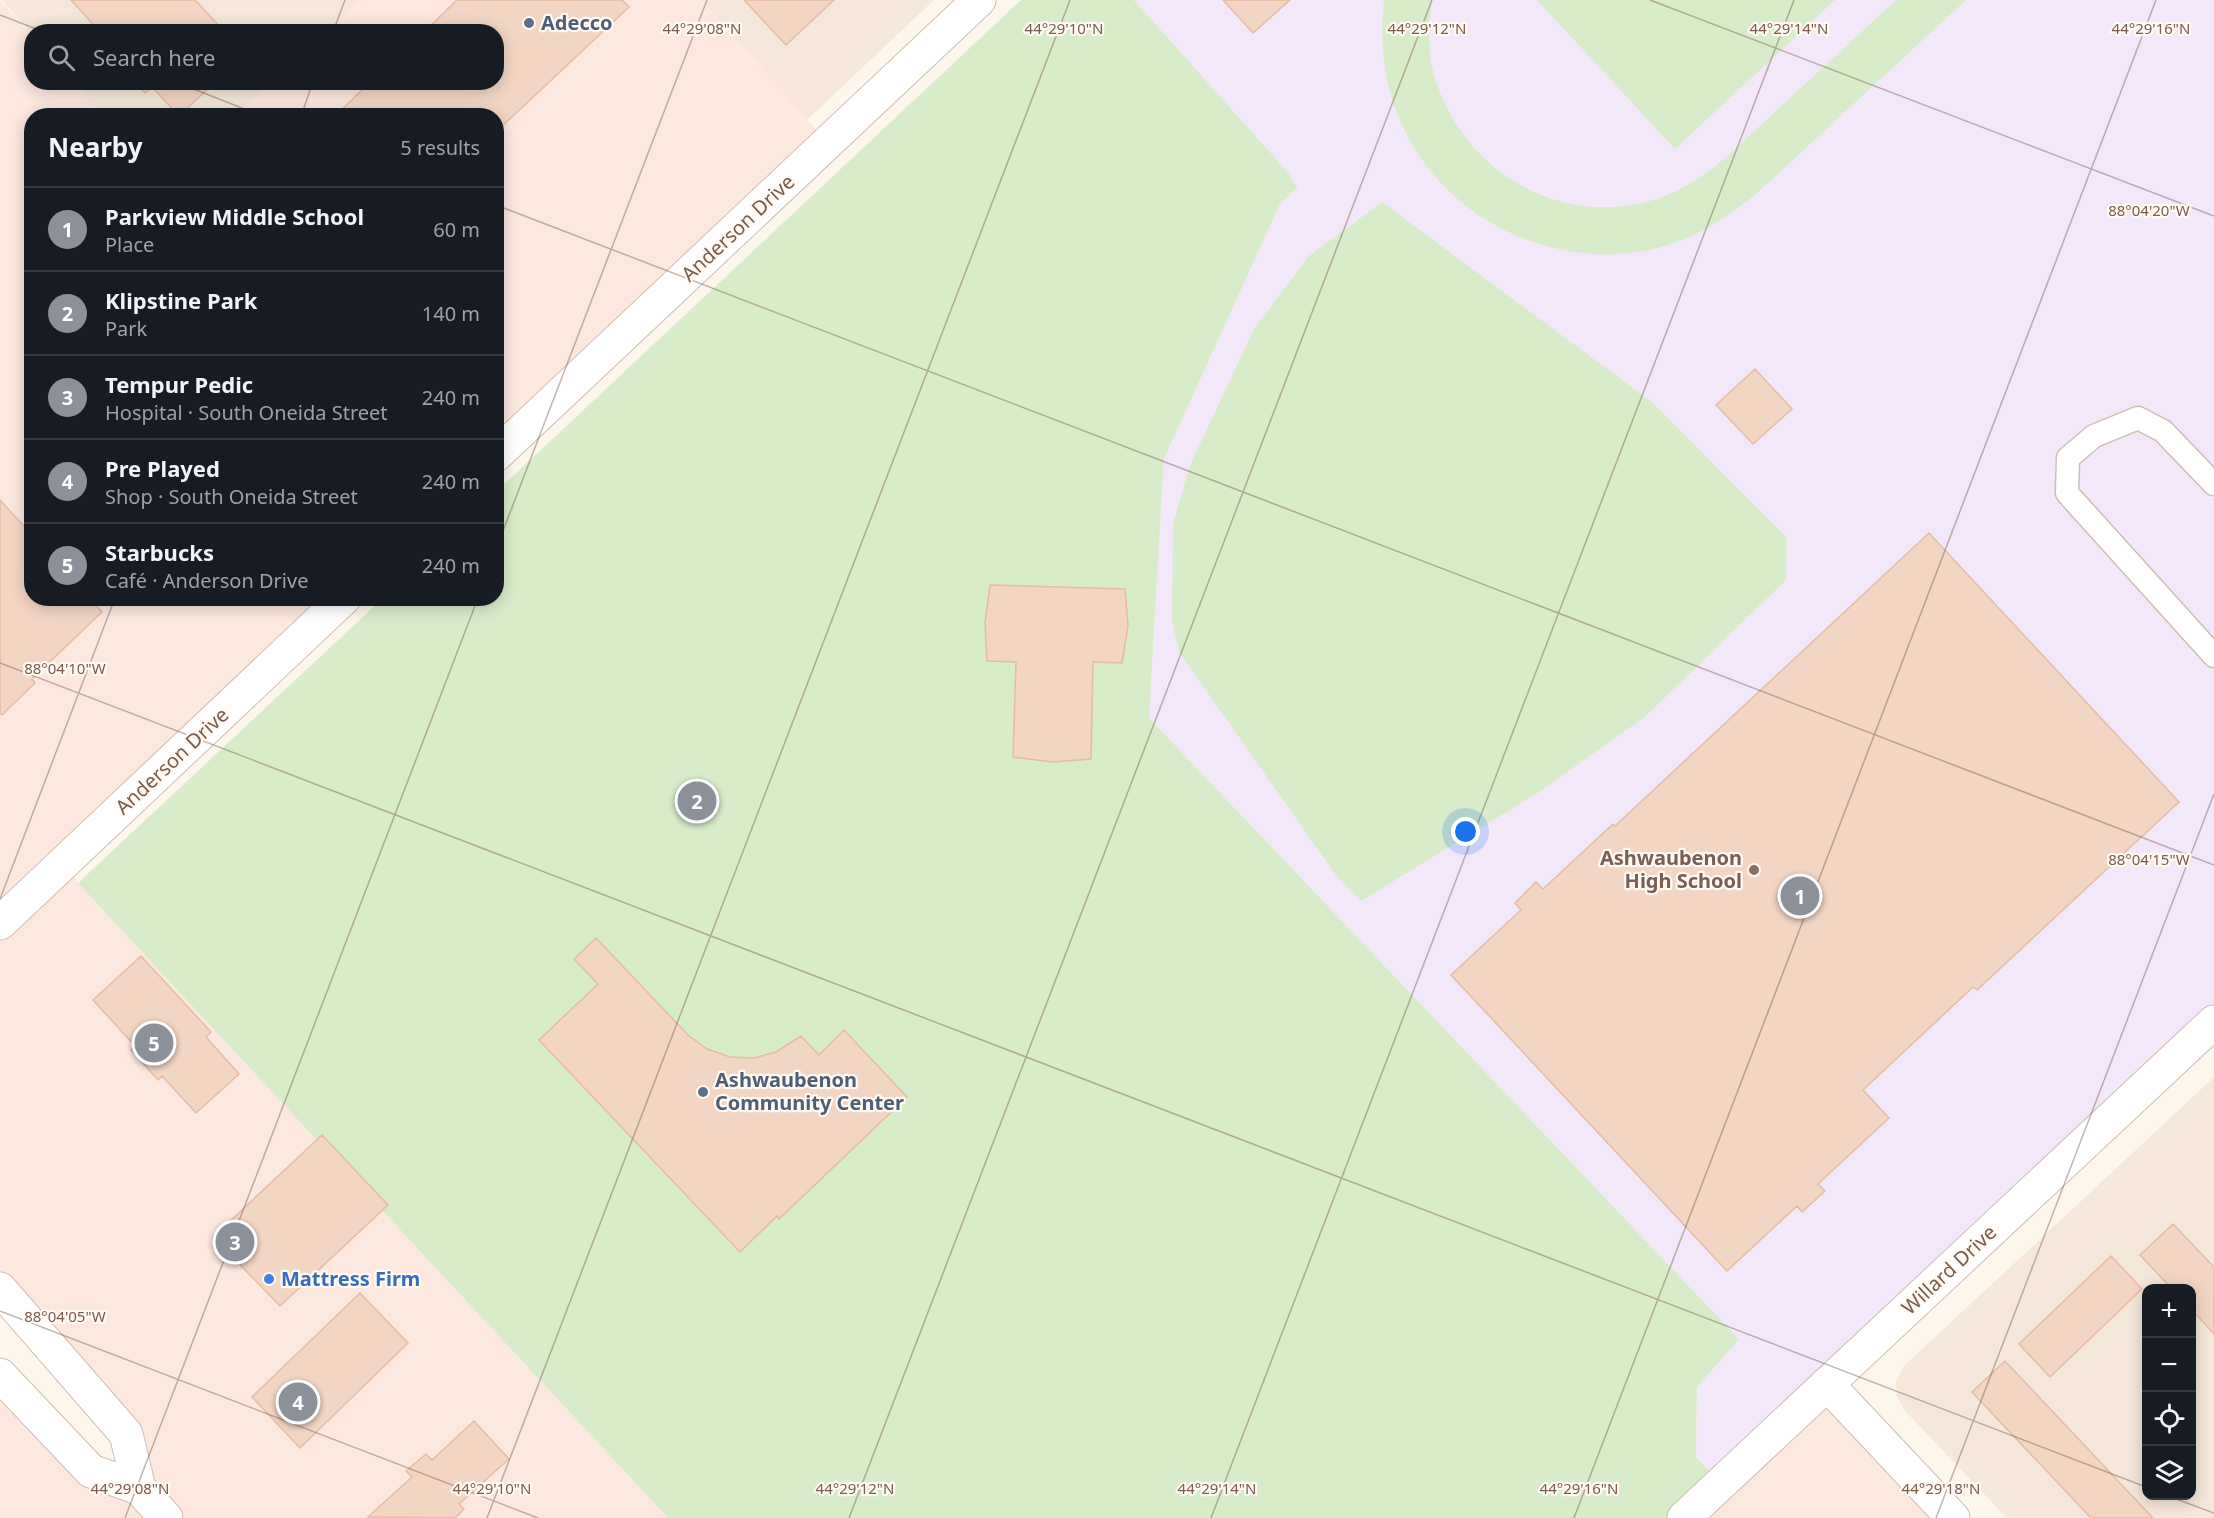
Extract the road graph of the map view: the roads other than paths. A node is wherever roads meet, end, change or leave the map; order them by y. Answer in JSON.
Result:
{"nodes":[{"id":1,"x":979,"y":0,"type":"edge"},
{"id":2,"x":504,"y":447,"type":"edge"},
{"id":3,"x":2214,"y":484,"type":"edge"},
{"id":4,"x":336,"y":606,"type":"edge"},
{"id":5,"x":2214,"y":656,"type":"edge"},
{"id":6,"x":0,"y":923,"type":"edge"},
{"id":7,"x":2214,"y":1022,"type":"edge"},
{"id":8,"x":0,"y":1289,"type":"edge"},
{"id":9,"x":0,"y":1375,"type":"edge"},
{"id":10,"x":1827,"y":1384,"type":"junction"},
{"id":11,"x":139,"y":1488,"type":"junction"},
{"id":12,"x":166,"y":1518,"type":"edge"},
{"id":13,"x":1684,"y":1518,"type":"edge"},
{"id":14,"x":1953,"y":1518,"type":"edge"}],
"edges":[{"from":1,"to":2,"type":"street","name":"Anderson Drive"},
{"from":3,"to":5,"type":"lane"},
{"from":4,"to":6,"type":"street","name":"Anderson Drive"},
{"from":7,"to":10,"type":"street","name":"Willard Drive"},
{"from":8,"to":11,"type":"street"},
{"from":9,"to":11,"type":"street"},
{"from":10,"to":13,"type":"street","name":"Willard Drive"},
{"from":10,"to":14,"type":"street"},
{"from":11,"to":12,"type":"street"}]}
